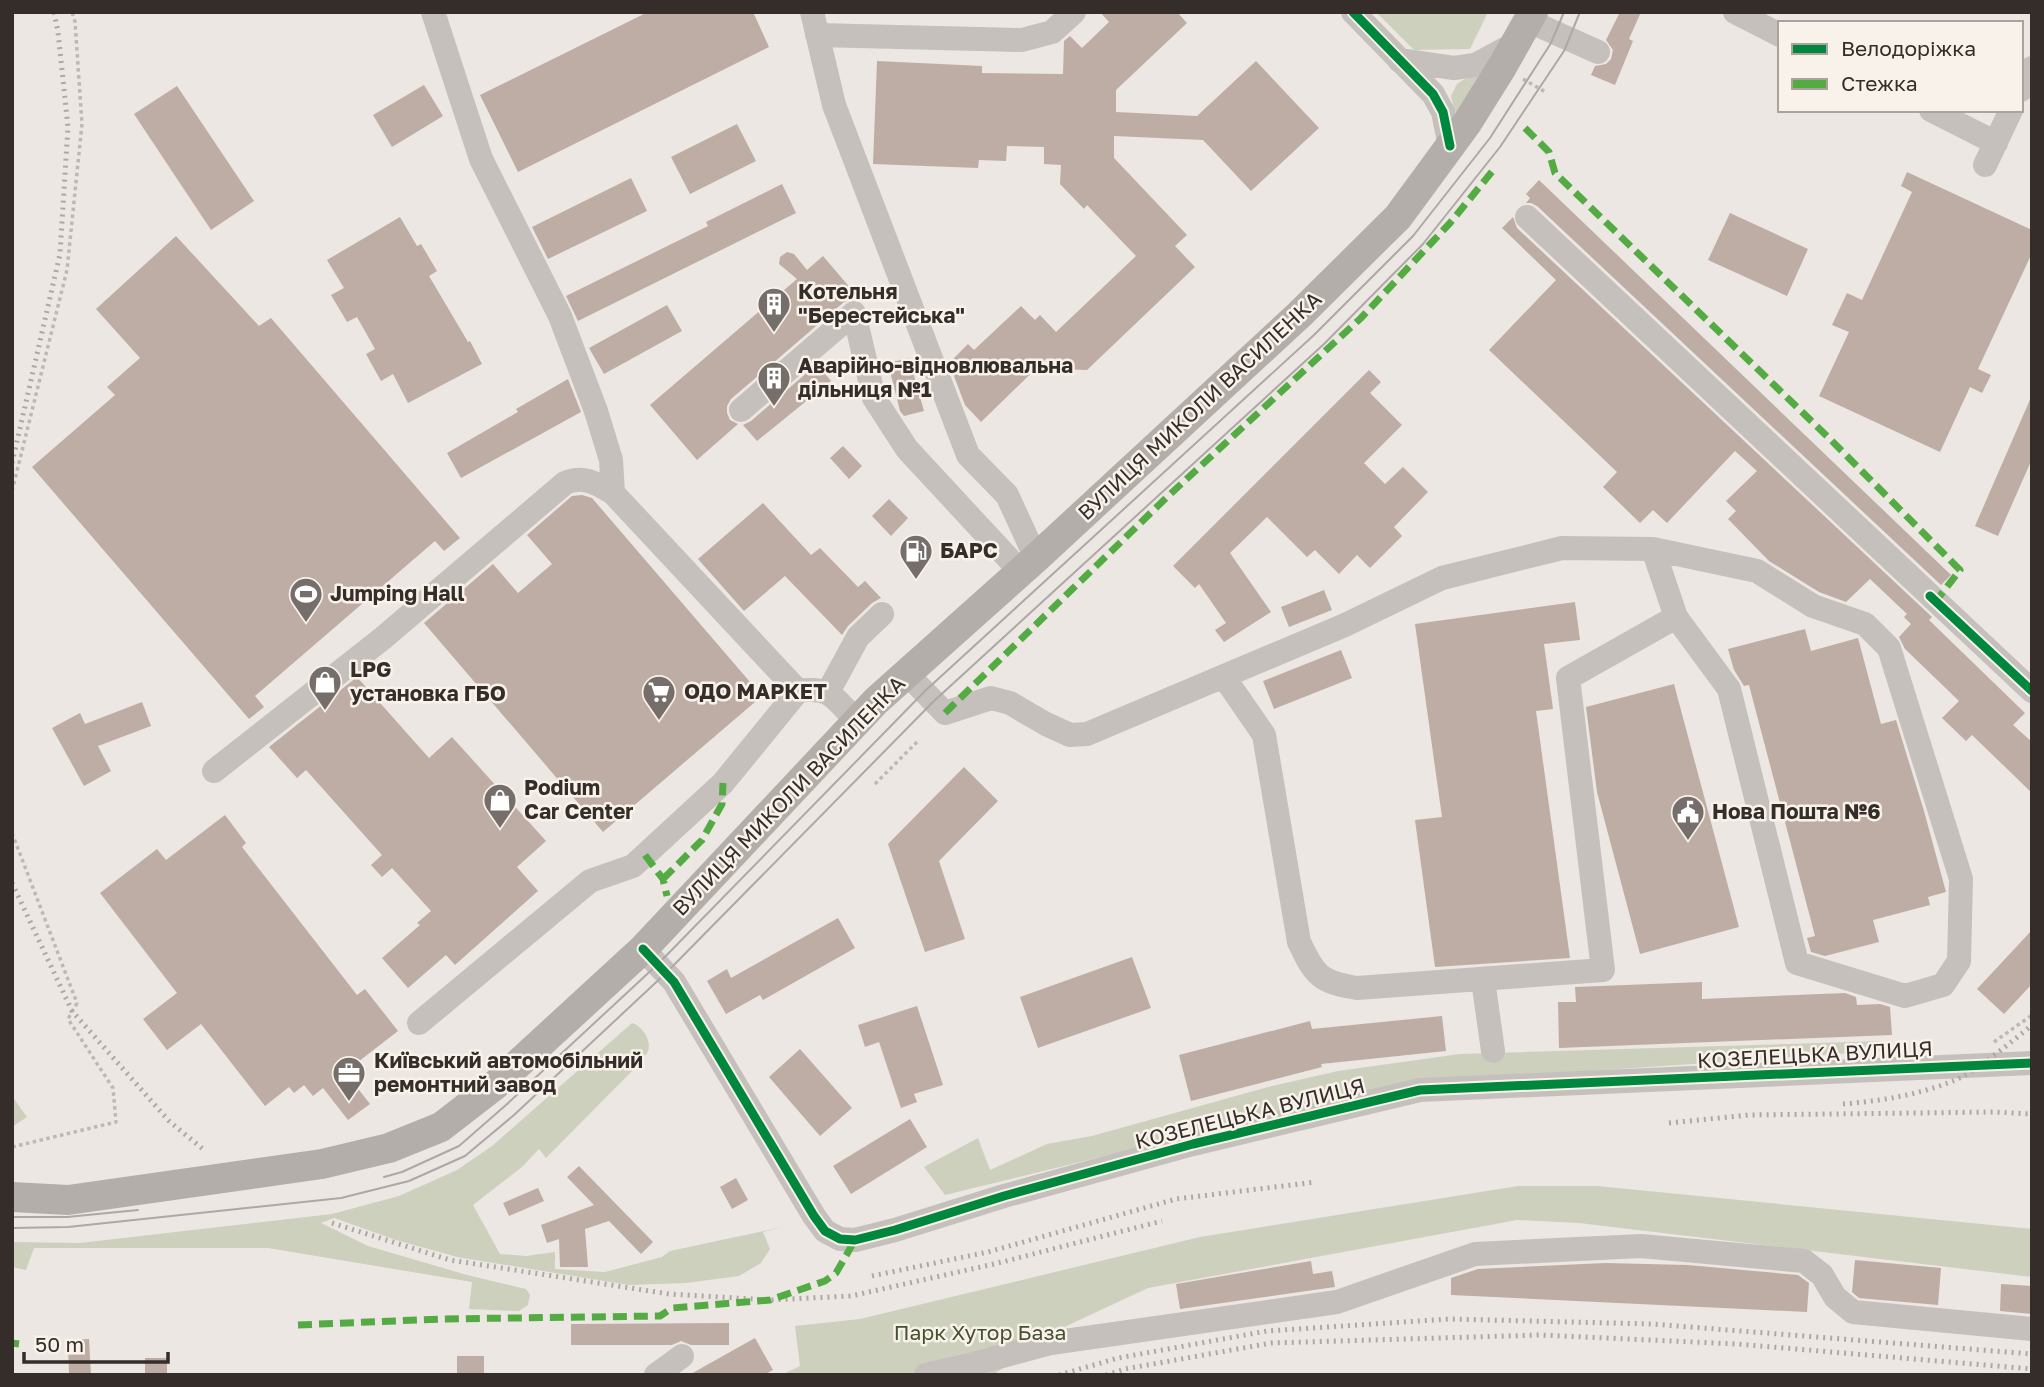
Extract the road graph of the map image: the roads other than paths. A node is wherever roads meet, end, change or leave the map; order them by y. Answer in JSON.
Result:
{"nodes":[{"id":1,"x":433,"y":12,"type":"edge"},
{"id":2,"x":1074,"y":12,"type":"edge"},
{"id":3,"x":1353,"y":12,"type":"edge"},
{"id":4,"x":1735,"y":12,"type":"edge"},
{"id":5,"x":815,"y":24,"type":"edge"},
{"id":6,"x":1526,"y":25,"type":"edge"},
{"id":7,"x":1778,"y":33,"type":"edge"},
{"id":8,"x":1598,"y":52,"type":"dead end"},
{"id":9,"x":1399,"y":60,"type":"junction"},
{"id":10,"x":2032,"y":68,"type":"edge"},
{"id":11,"x":2023,"y":86,"type":"edge"},
{"id":12,"x":1934,"y":112,"type":"edge"},
{"id":13,"x":2010,"y":112,"type":"edge"},
{"id":14,"x":1450,"y":146,"type":"junction"},
{"id":15,"x":1527,"y":217,"type":"dead end"},
{"id":16,"x":741,"y":410,"type":"dead end"},
{"id":17,"x":613,"y":493,"type":"junction"},
{"id":18,"x":1653,"y":549,"type":"junction"},
{"id":19,"x":1028,"y":565,"type":"junction"},
{"id":20,"x":882,"y":614,"type":"dead end"},
{"id":21,"x":1676,"y":617,"type":"junction"},
{"id":22,"x":907,"y":674,"type":"junction"},
{"id":23,"x":1224,"y":677,"type":"junction"},
{"id":24,"x":798,"y":691,"type":"junction"},
{"id":25,"x":2032,"y":691,"type":"edge"},
{"id":26,"x":828,"y":692,"type":"junction"},
{"id":27,"x":857,"y":721,"type":"junction"},
{"id":28,"x":214,"y":771,"type":"dead end"},
{"id":29,"x":643,"y":949,"type":"junction"},
{"id":30,"x":1483,"y":980,"type":"junction"},
{"id":31,"x":419,"y":1023,"type":"dead end"},
{"id":32,"x":1493,"y":1051,"type":"dead end"},
{"id":33,"x":2032,"y":1063,"type":"edge"},
{"id":34,"x":12,"y":1197,"type":"edge"},
{"id":35,"x":2032,"y":1329,"type":"edge"},
{"id":36,"x":682,"y":1356,"type":"dead end"},
{"id":37,"x":656,"y":1375,"type":"edge"},
{"id":38,"x":926,"y":1375,"type":"edge"}],
"edges":[{"from":1,"to":17,"type":"street"},
{"from":2,"to":5,"type":"street"},
{"from":3,"to":9,"type":"street"},
{"from":4,"to":7,"type":"street"},
{"from":5,"to":19,"type":"street"},
{"from":6,"to":8,"type":"street"},
{"from":6,"to":9,"type":"street"},
{"from":6,"to":14,"type":"main road","name":"ВУЛИЦЯ МИКОЛИ ВАСИЛЕНКА"},
{"from":9,"to":14,"type":"street"},
{"from":10,"to":11,"type":"street"},
{"from":12,"to":13,"type":"street"},
{"from":14,"to":19,"type":"main road","name":"ВУЛИЦЯ МИКОЛИ ВАСИЛЕНКА"},
{"from":15,"to":25,"type":"street"},
{"from":16,"to":19,"type":"street"},
{"from":17,"to":24,"type":"street"},
{"from":17,"to":28,"type":"street"},
{"from":18,"to":21,"type":"street"},
{"from":18,"to":21,"type":"street"},
{"from":18,"to":23,"type":"street"},
{"from":19,"to":22,"type":"main road","name":"ВУЛИЦЯ МИКОЛИ ВАСИЛЕНКА"},
{"from":20,"to":26,"type":"street"},
{"from":21,"to":30,"type":"street"},
{"from":22,"to":23,"type":"street"},
{"from":22,"to":27,"type":"main road","name":"ВУЛИЦЯ МИКОЛИ ВАСИЛЕНКА"},
{"from":23,"to":30,"type":"street"},
{"from":24,"to":26,"type":"street"},
{"from":24,"to":31,"type":"street"},
{"from":26,"to":27,"type":"street"},
{"from":27,"to":29,"type":"main road","name":"ВУЛИЦЯ МИКОЛИ ВАСИЛЕНКА"},
{"from":29,"to":33,"type":"street","name":"КОЗЕЛЕЦЬКА ВУЛИЦЯ"},
{"from":29,"to":34,"type":"main road","name":"ВУЛИЦЯ МИКОЛИ ВАСИЛЕНКА"},
{"from":30,"to":32,"type":"street"},
{"from":35,"to":38,"type":"street"},
{"from":36,"to":37,"type":"street"}]}
